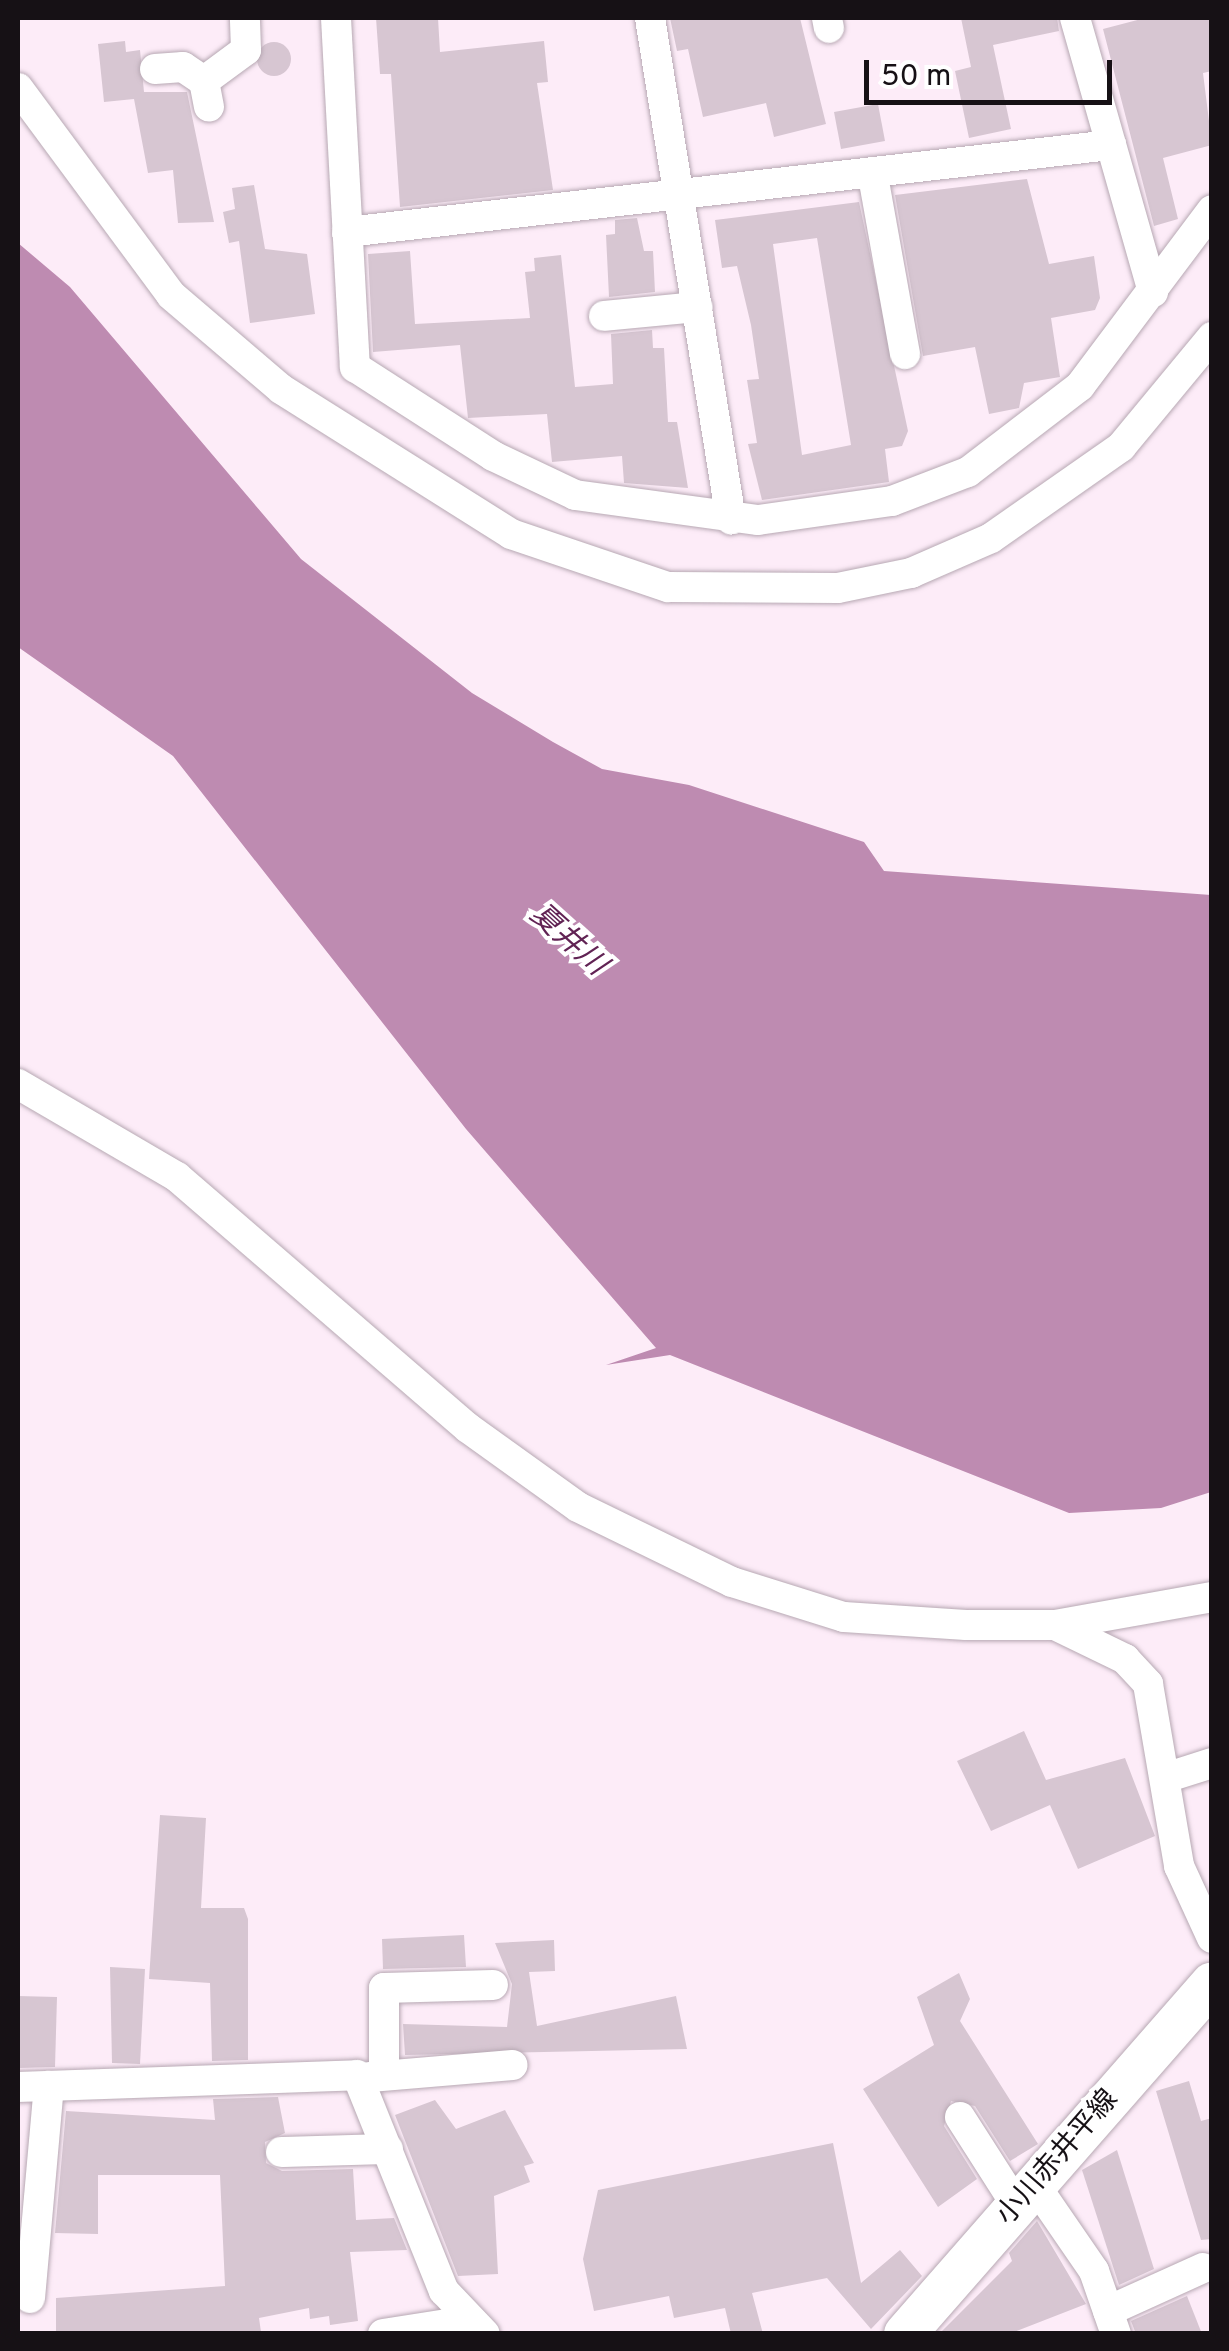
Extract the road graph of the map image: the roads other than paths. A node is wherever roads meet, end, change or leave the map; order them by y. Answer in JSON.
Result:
{"nodes":[{"id":1,"x":244,"y":18,"type":"edge"},
{"id":2,"x":336,"y":18,"type":"edge"},
{"id":3,"x":650,"y":18,"type":"edge"},
{"id":4,"x":1075,"y":18,"type":"edge"},
{"id":5,"x":155,"y":69,"type":"dead end"},
{"id":6,"x":18,"y":88,"type":"edge"},
{"id":7,"x":1111,"y":145,"type":"junction"},
{"id":8,"x":873,"y":176,"type":"junction"},
{"id":9,"x":681,"y":201,"type":"junction"},
{"id":10,"x":1212,"y":210,"type":"edge"},
{"id":11,"x":347,"y":232,"type":"junction"},
{"id":12,"x":1153,"y":292,"type":"junction"},
{"id":13,"x":698,"y":307,"type":"junction"},
{"id":14,"x":604,"y":316,"type":"dead end"},
{"id":15,"x":1212,"y":337,"type":"edge"},
{"id":16,"x":905,"y":354,"type":"dead end"},
{"id":17,"x":731,"y":519,"type":"junction"},
{"id":18,"x":18,"y":1084,"type":"edge"},
{"id":19,"x":1212,"y":1598,"type":"edge"},
{"id":20,"x":1055,"y":1625,"type":"junction"},
{"id":21,"x":1212,"y":1762,"type":"edge"},
{"id":22,"x":1165,"y":1778,"type":"junction"},
{"id":23,"x":1212,"y":1938,"type":"edge"},
{"id":24,"x":1212,"y":1983,"type":"edge"},
{"id":25,"x":493,"y":1985,"type":"dead end"},
{"id":26,"x":512,"y":2066,"type":"dead end"},
{"id":27,"x":375,"y":2077,"type":"junction"},
{"id":28,"x":48,"y":2086,"type":"junction"},
{"id":29,"x":18,"y":2087,"type":"edge"},
{"id":30,"x":960,"y":2116,"type":"dead end"},
{"id":31,"x":388,"y":2148,"type":"junction"},
{"id":32,"x":281,"y":2152,"type":"dead end"},
{"id":33,"x":1026,"y":2195,"type":"junction"},
{"id":34,"x":1204,"y":2268,"type":"dead end"},
{"id":35,"x":30,"y":2298,"type":"dead end"},
{"id":36,"x":1112,"y":2322,"type":"edge"},
{"id":37,"x":476,"y":2327,"type":"edge"},
{"id":38,"x":383,"y":2334,"type":"edge"},
{"id":39,"x":906,"y":2334,"type":"edge"}],
"edges":[{"from":1,"to":5,"type":"street"},
{"from":2,"to":11,"type":"street"},
{"from":3,"to":9,"type":"street"},
{"from":4,"to":7,"type":"street"},
{"from":6,"to":15,"type":"street"},
{"from":7,"to":8,"type":"street"},
{"from":7,"to":12,"type":"street"},
{"from":8,"to":9,"type":"street"},
{"from":8,"to":16,"type":"street"},
{"from":9,"to":11,"type":"street"},
{"from":9,"to":13,"type":"street"},
{"from":10,"to":12,"type":"street"},
{"from":11,"to":17,"type":"street"},
{"from":12,"to":17,"type":"street"},
{"from":13,"to":14,"type":"street"},
{"from":13,"to":17,"type":"street"},
{"from":18,"to":20,"type":"street"},
{"from":19,"to":20,"type":"street"},
{"from":20,"to":22,"type":"street"},
{"from":21,"to":22,"type":"street"},
{"from":22,"to":23,"type":"street"},
{"from":24,"to":33,"type":"main road","name":"小川赤井平線"},
{"from":25,"to":27,"type":"street"},
{"from":26,"to":27,"type":"street"},
{"from":27,"to":28,"type":"street"},
{"from":27,"to":31,"type":"street"},
{"from":28,"to":29,"type":"street"},
{"from":28,"to":35,"type":"street"},
{"from":30,"to":33,"type":"street"},
{"from":31,"to":32,"type":"street"},
{"from":31,"to":37,"type":"street"},
{"from":33,"to":36,"type":"street"},
{"from":33,"to":39,"type":"main road","name":"小川赤井平線"},
{"from":34,"to":36,"type":"street"},
{"from":37,"to":38,"type":"street"}]}
